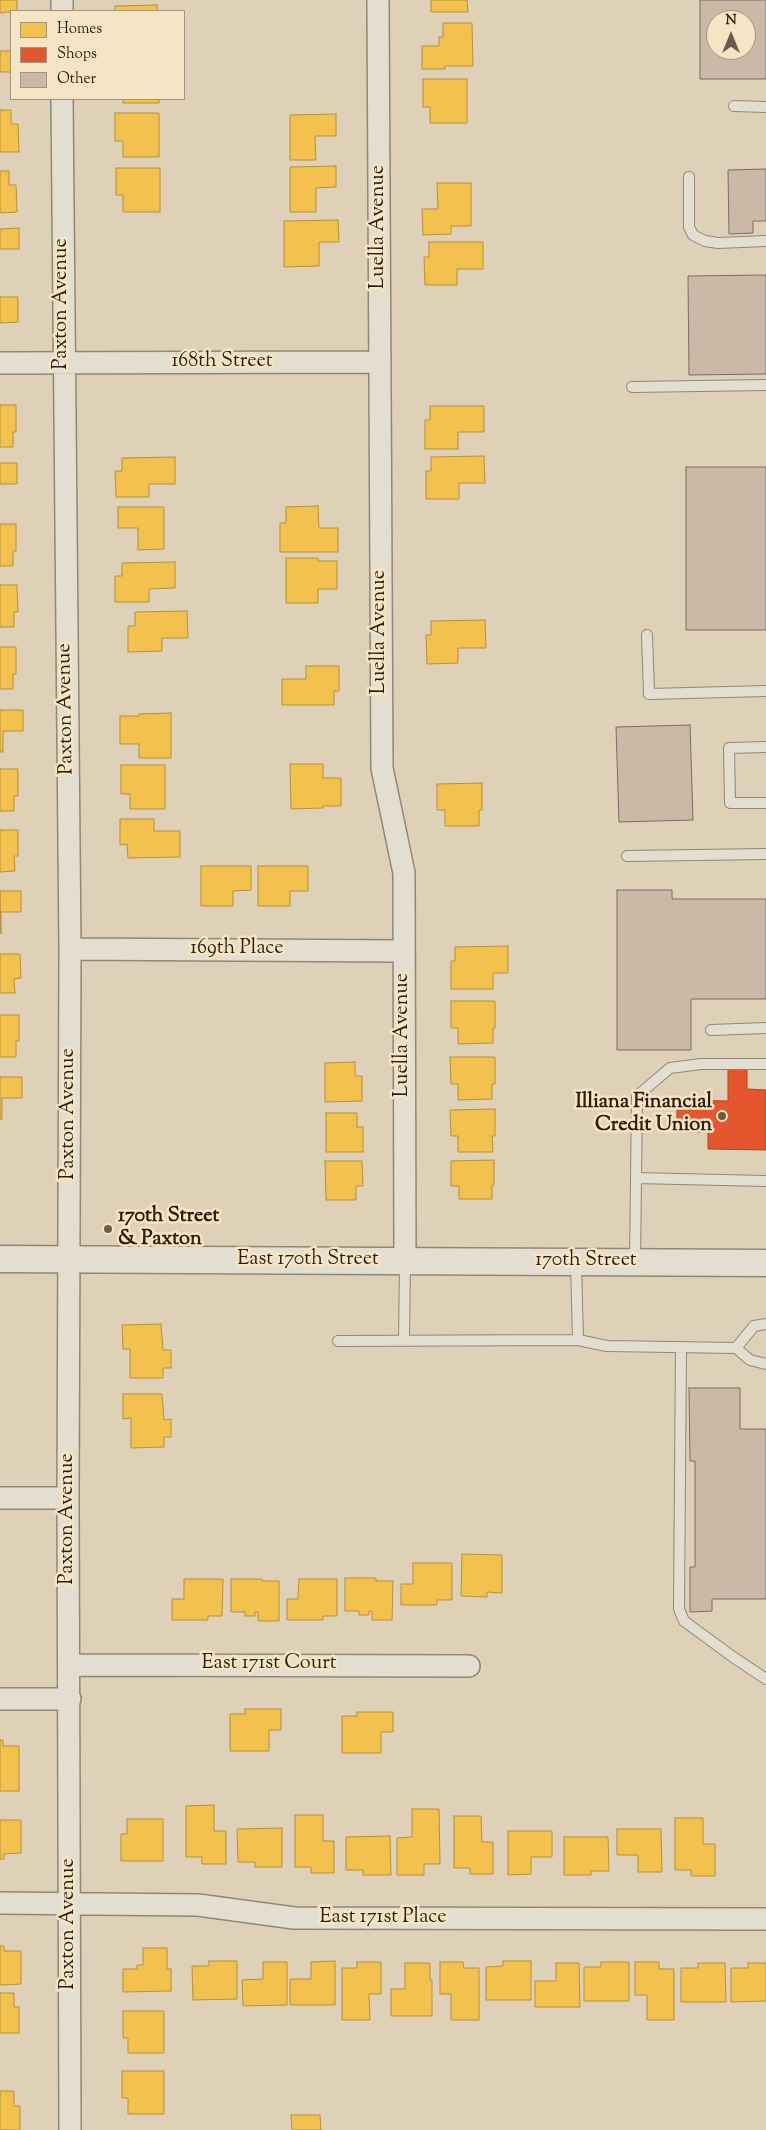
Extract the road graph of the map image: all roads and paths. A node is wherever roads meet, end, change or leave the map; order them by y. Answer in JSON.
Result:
{"nodes":[{"id":1,"x":378,"y":0,"type":"edge"},
{"id":2,"x":62,"y":100,"type":"edge"},
{"id":3,"x":734,"y":106,"type":"dead end"},
{"id":4,"x":766,"y":107,"type":"edge"},
{"id":5,"x":689,"y":176,"type":"dead end"},
{"id":6,"x":766,"y":241,"type":"edge"},
{"id":7,"x":380,"y":362,"type":"junction"},
{"id":8,"x":0,"y":363,"type":"edge"},
{"id":9,"x":64,"y":363,"type":"junction"},
{"id":10,"x":766,"y":385,"type":"edge"},
{"id":11,"x":632,"y":387,"type":"dead end"},
{"id":12,"x":647,"y":635,"type":"dead end"},
{"id":13,"x":766,"y":691,"type":"edge"},
{"id":14,"x":766,"y":747,"type":"edge"},
{"id":15,"x":766,"y":803,"type":"edge"},
{"id":16,"x":766,"y":854,"type":"edge"},
{"id":17,"x":627,"y":856,"type":"dead end"},
{"id":18,"x":70,"y":949,"type":"junction"},
{"id":19,"x":404,"y":951,"type":"junction"},
{"id":20,"x":766,"y":1028,"type":"edge"},
{"id":21,"x":711,"y":1030,"type":"dead end"},
{"id":22,"x":766,"y":1064,"type":"edge"},
{"id":23,"x":636,"y":1178,"type":"junction"},
{"id":24,"x":766,"y":1181,"type":"edge"},
{"id":25,"x":0,"y":1259,"type":"edge"},
{"id":26,"x":70,"y":1260,"type":"junction"},
{"id":27,"x":405,"y":1262,"type":"junction"},
{"id":28,"x":576,"y":1262,"type":"junction"},
{"id":29,"x":636,"y":1262,"type":"junction"},
{"id":30,"x":766,"y":1263,"type":"edge"},
{"id":31,"x":766,"y":1324,"type":"edge"},
{"id":32,"x":404,"y":1340,"type":"junction"},
{"id":33,"x":578,"y":1340,"type":"junction"},
{"id":34,"x":338,"y":1341,"type":"dead end"},
{"id":35,"x":681,"y":1347,"type":"junction"},
{"id":36,"x":736,"y":1348,"type":"junction"},
{"id":37,"x":766,"y":1364,"type":"edge"},
{"id":38,"x":0,"y":1498,"type":"edge"},
{"id":39,"x":68,"y":1498,"type":"junction"},
{"id":40,"x":70,"y":1665,"type":"junction"},
{"id":41,"x":469,"y":1666,"type":"dead end"},
{"id":42,"x":766,"y":1679,"type":"edge"},
{"id":43,"x":0,"y":1699,"type":"edge"},
{"id":44,"x":70,"y":1699,"type":"junction"},
{"id":45,"x":0,"y":1903,"type":"edge"},
{"id":46,"x":71,"y":1903,"type":"junction"},
{"id":47,"x":766,"y":1920,"type":"edge"},
{"id":48,"x":70,"y":2130,"type":"edge"}],
"edges":[{"from":1,"to":7,"type":"street","name":"Luella Avenue"},
{"from":2,"to":9,"type":"street","name":"Paxton Avenue"},
{"from":3,"to":4,"type":"lane"},
{"from":5,"to":6,"type":"lane"},
{"from":7,"to":9,"type":"street","name":"168th Street"},
{"from":7,"to":19,"type":"street","name":"Luella Avenue"},
{"from":8,"to":9,"type":"street","name":"168th Street"},
{"from":9,"to":18,"type":"street","name":"Paxton Avenue"},
{"from":10,"to":11,"type":"lane"},
{"from":12,"to":13,"type":"lane"},
{"from":14,"to":15,"type":"lane"},
{"from":16,"to":17,"type":"lane"},
{"from":18,"to":19,"type":"street","name":"169th Place"},
{"from":18,"to":26,"type":"street","name":"Paxton Avenue"},
{"from":19,"to":27,"type":"street","name":"Luella Avenue"},
{"from":20,"to":21,"type":"lane"},
{"from":22,"to":23,"type":"lane"},
{"from":23,"to":24,"type":"lane"},
{"from":23,"to":29,"type":"lane"},
{"from":25,"to":26,"type":"street","name":"East 170th Street"},
{"from":26,"to":27,"type":"street","name":"East 170th Street"},
{"from":26,"to":39,"type":"street","name":"Paxton Avenue"},
{"from":27,"to":28,"type":"street","name":"170th Street"},
{"from":27,"to":32,"type":"lane"},
{"from":28,"to":29,"type":"street","name":"170th Street"},
{"from":28,"to":33,"type":"lane"},
{"from":29,"to":30,"type":"street","name":"170th Street"},
{"from":31,"to":36,"type":"lane"},
{"from":32,"to":33,"type":"lane"},
{"from":32,"to":34,"type":"lane"},
{"from":33,"to":35,"type":"lane"},
{"from":35,"to":36,"type":"lane"},
{"from":35,"to":42,"type":"lane"},
{"from":36,"to":37,"type":"lane"},
{"from":38,"to":39,"type":"street"},
{"from":39,"to":40,"type":"street","name":"Paxton Avenue"},
{"from":40,"to":41,"type":"street","name":"East 171st Court"},
{"from":40,"to":44,"type":"street","name":"Paxton Avenue"},
{"from":43,"to":44,"type":"street"},
{"from":44,"to":46,"type":"street","name":"Paxton Avenue"},
{"from":45,"to":46,"type":"street","name":"East 171st Place"},
{"from":46,"to":47,"type":"street","name":"East 171st Place"},
{"from":46,"to":48,"type":"street","name":"Paxton Avenue"}]}
